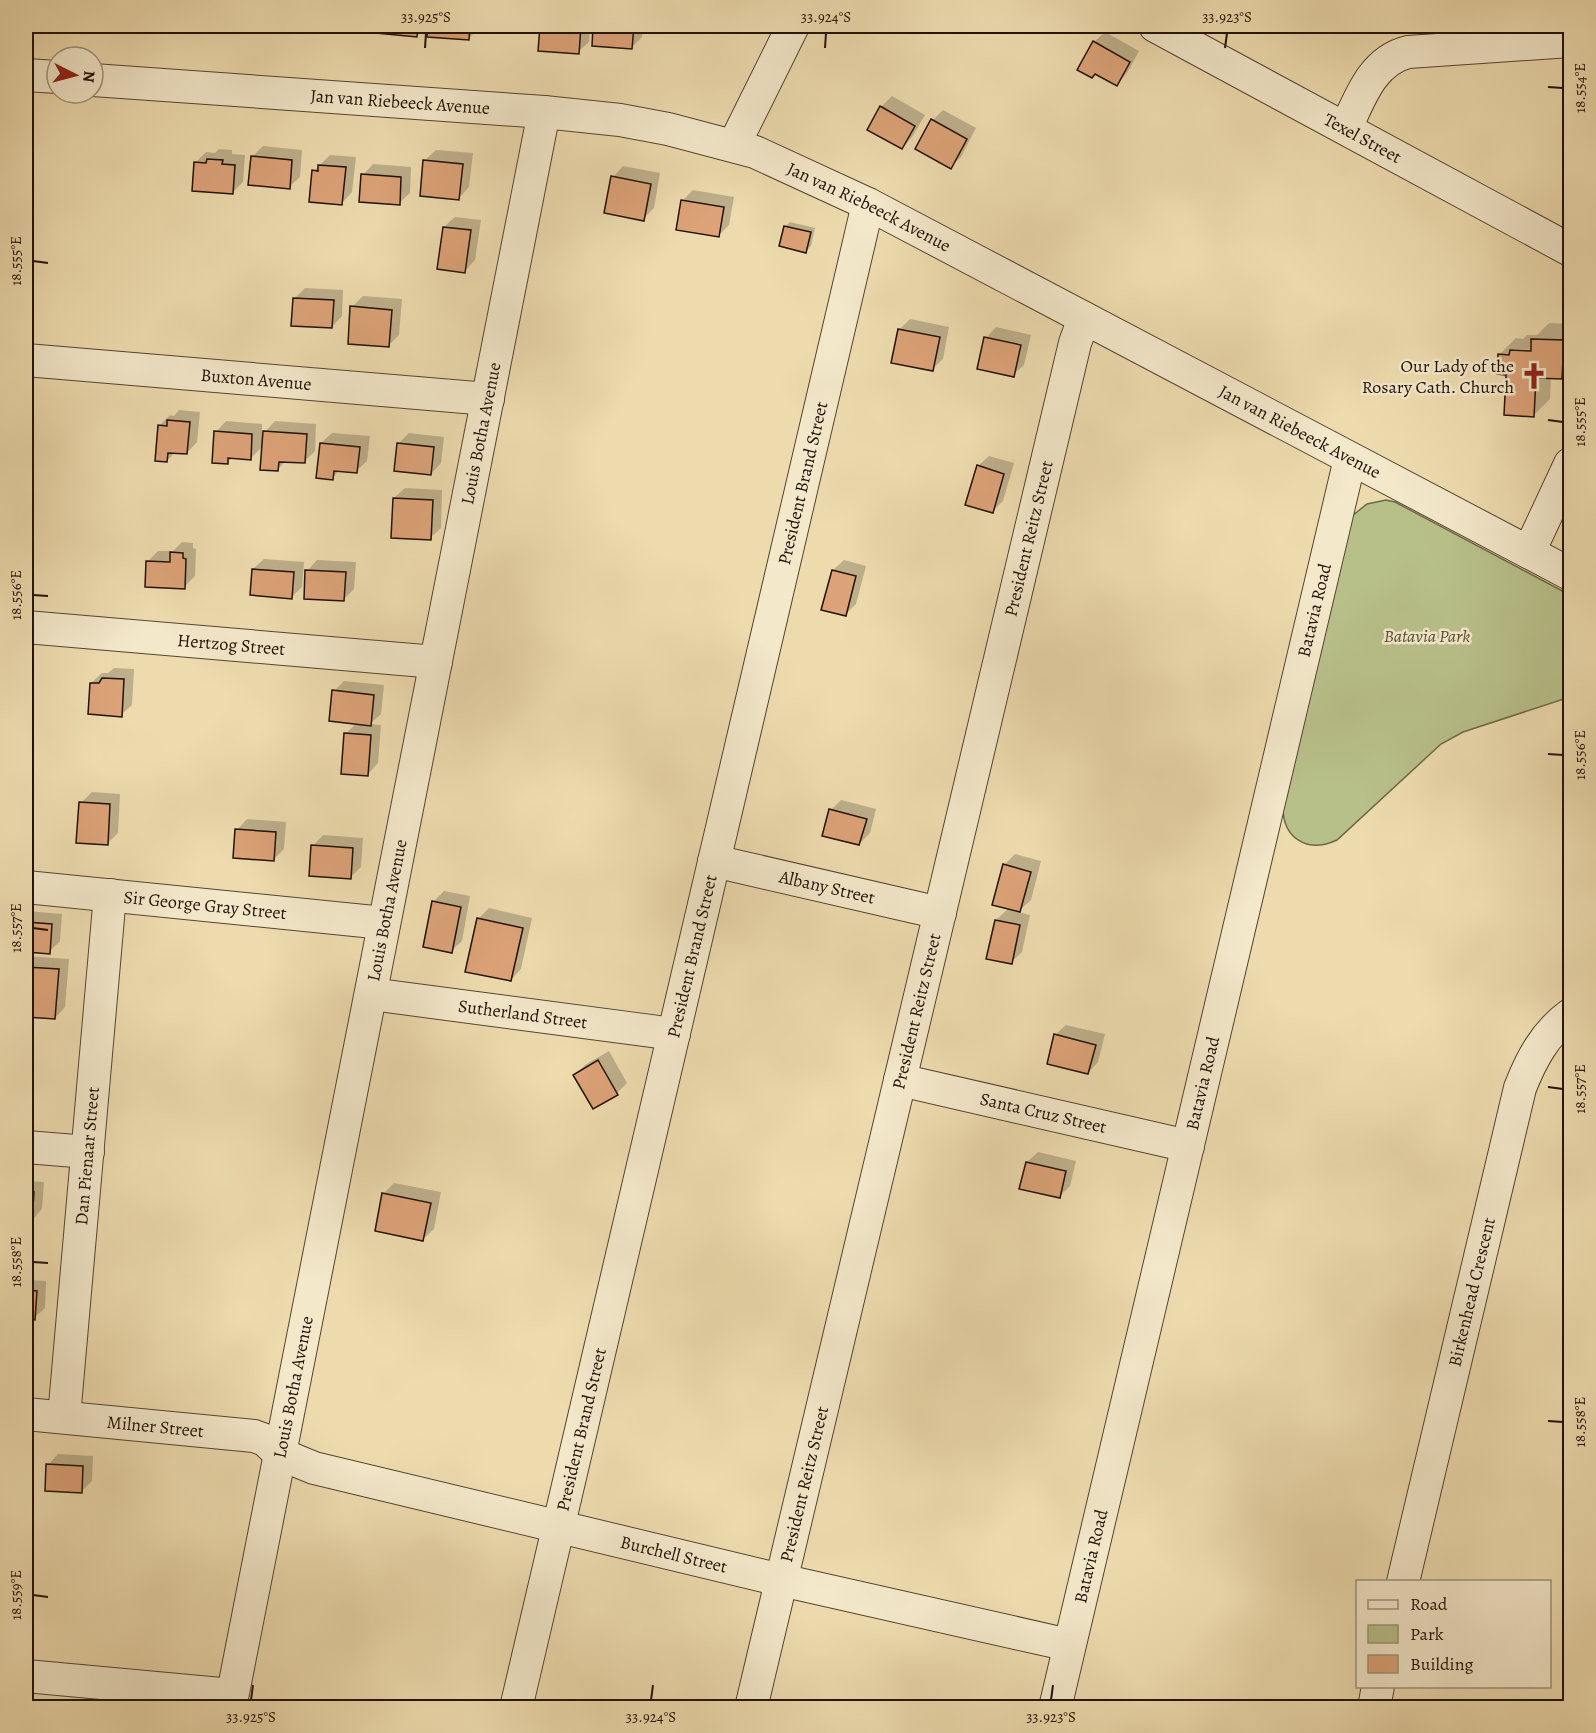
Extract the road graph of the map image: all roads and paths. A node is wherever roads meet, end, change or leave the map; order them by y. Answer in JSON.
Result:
{"nodes":[{"id":1,"x":793,"y":26,"type":"edge"},
{"id":2,"x":1155,"y":26,"type":"edge"},
{"id":3,"x":1570,"y":42,"type":"edge"},
{"id":4,"x":26,"y":75,"type":"edge"},
{"id":5,"x":45,"y":76,"type":"edge"},
{"id":6,"x":105,"y":81,"type":"edge"},
{"id":7,"x":544,"y":112,"type":"junction"},
{"id":8,"x":1346,"y":128,"type":"junction"},
{"id":9,"x":734,"y":145,"type":"junction"},
{"id":10,"x":868,"y":204,"type":"junction"},
{"id":11,"x":1570,"y":250,"type":"edge"},
{"id":12,"x":1084,"y":318,"type":"junction"},
{"id":13,"x":26,"y":360,"type":"edge"},
{"id":14,"x":488,"y":399,"type":"junction"},
{"id":15,"x":1350,"y":459,"type":"junction"},
{"id":16,"x":1570,"y":464,"type":"edge"},
{"id":17,"x":1529,"y":552,"type":"junction"},
{"id":18,"x":1570,"y":574,"type":"edge"},
{"id":19,"x":26,"y":627,"type":"edge"},
{"id":20,"x":436,"y":662,"type":"junction"},
{"id":21,"x":714,"y":861,"type":"junction"},
{"id":22,"x":26,"y":887,"type":"edge"},
{"id":23,"x":110,"y":895,"type":"junction"},
{"id":24,"x":940,"y":914,"type":"junction"},
{"id":25,"x":384,"y":923,"type":"junction"},
{"id":26,"x":370,"y":994,"type":"junction"},
{"id":27,"x":1570,"y":1015,"type":"edge"},
{"id":28,"x":674,"y":1034,"type":"junction"},
{"id":29,"x":900,"y":1080,"type":"junction"},
{"id":30,"x":1188,"y":1146,"type":"junction"},
{"id":31,"x":26,"y":1147,"type":"edge"},
{"id":32,"x":88,"y":1152,"type":"junction"},
{"id":33,"x":26,"y":1414,"type":"edge"},
{"id":34,"x":64,"y":1417,"type":"junction"},
{"id":35,"x":280,"y":1454,"type":"junction"},
{"id":36,"x":558,"y":1527,"type":"junction"},
{"id":37,"x":781,"y":1580,"type":"junction"},
{"id":38,"x":1402,"y":1580,"type":"edge"},
{"id":39,"x":1070,"y":1645,"type":"junction"},
{"id":40,"x":26,"y":1676,"type":"edge"},
{"id":41,"x":1378,"y":1688,"type":"edge"},
{"id":42,"x":231,"y":1701,"type":"edge"},
{"id":43,"x":516,"y":1707,"type":"edge"},
{"id":44,"x":752,"y":1707,"type":"edge"},
{"id":45,"x":1055,"y":1707,"type":"edge"},
{"id":46,"x":1374,"y":1707,"type":"edge"}],
"edges":[{"from":1,"to":9,"type":"street"},
{"from":2,"to":8,"type":"street","name":"Texel Street"},
{"from":3,"to":8,"type":"street"},
{"from":4,"to":5,"type":"street"},
{"from":6,"to":7,"type":"street","name":"Jan van Riebeeck Avenue"},
{"from":7,"to":9,"type":"street","name":"Jan van Riebeeck Avenue"},
{"from":7,"to":14,"type":"street","name":"Louis Botha Avenue"},
{"from":8,"to":11,"type":"street","name":"Texel Street"},
{"from":9,"to":10,"type":"street","name":"Jan van Riebeeck Avenue"},
{"from":10,"to":12,"type":"street","name":"Jan van Riebeeck Avenue"},
{"from":10,"to":21,"type":"street","name":"President Brand Street"},
{"from":12,"to":15,"type":"street","name":"Jan van Riebeeck Avenue"},
{"from":12,"to":24,"type":"street","name":"President Reitz Street"},
{"from":13,"to":14,"type":"street","name":"Buxton Avenue"},
{"from":14,"to":20,"type":"street","name":"Louis Botha Avenue"},
{"from":15,"to":17,"type":"street","name":"Jan van Riebeeck Avenue"},
{"from":15,"to":30,"type":"street","name":"Batavia Road"},
{"from":16,"to":17,"type":"street"},
{"from":17,"to":18,"type":"street","name":"Jan van Riebeeck Avenue"},
{"from":19,"to":20,"type":"street","name":"Hertzog Street"},
{"from":20,"to":25,"type":"street","name":"Louis Botha Avenue"},
{"from":21,"to":24,"type":"street","name":"Albany Street"},
{"from":21,"to":28,"type":"street","name":"President Brand Street"},
{"from":22,"to":23,"type":"street","name":"Sir George Gray Street"},
{"from":23,"to":25,"type":"street","name":"Sir George Gray Street"},
{"from":23,"to":32,"type":"street","name":"Dan Pienaar Street"},
{"from":24,"to":29,"type":"street","name":"President Reitz Street"},
{"from":25,"to":26,"type":"street","name":"Louis Botha Avenue"},
{"from":26,"to":28,"type":"street","name":"Sutherland Street"},
{"from":26,"to":35,"type":"street","name":"Louis Botha Avenue"},
{"from":27,"to":38,"type":"street","name":"Birkenhead Crescent"},
{"from":28,"to":36,"type":"street","name":"President Brand Street"},
{"from":29,"to":30,"type":"street","name":"Santa Cruz Street"},
{"from":29,"to":37,"type":"street","name":"President Reitz Street"},
{"from":30,"to":39,"type":"street","name":"Batavia Road"},
{"from":31,"to":32,"type":"street"},
{"from":32,"to":34,"type":"street","name":"Dan Pienaar Street"},
{"from":33,"to":34,"type":"street","name":"Milner Street"},
{"from":34,"to":35,"type":"street","name":"Milner Street"},
{"from":35,"to":36,"type":"street","name":"Burchell Street"},
{"from":35,"to":42,"type":"street","name":"Louis Botha Avenue"},
{"from":36,"to":37,"type":"street","name":"Burchell Street"},
{"from":36,"to":43,"type":"street","name":"President Brand Street"},
{"from":37,"to":39,"type":"street","name":"Burchell Street"},
{"from":37,"to":44,"type":"street","name":"President Reitz Street"},
{"from":39,"to":45,"type":"street","name":"Batavia Road"},
{"from":40,"to":42,"type":"street"},
{"from":41,"to":46,"type":"street"}]}
